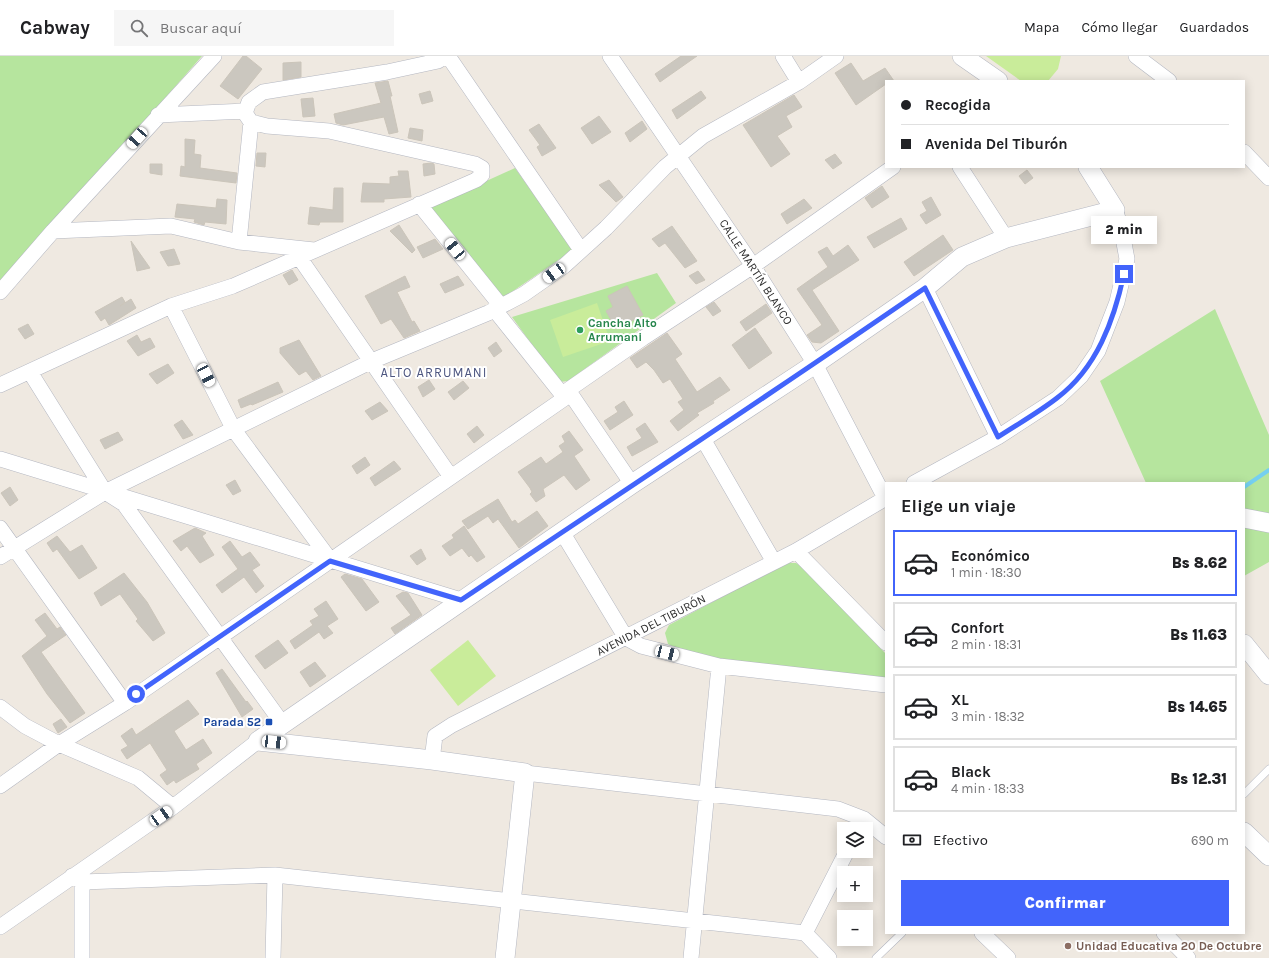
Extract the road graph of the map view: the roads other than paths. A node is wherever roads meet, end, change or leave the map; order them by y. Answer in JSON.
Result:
{"nodes":[{"id":1,"x":214,"y":56,"type":"edge"},
{"id":2,"x":447,"y":56,"type":"edge"},
{"id":3,"x":610,"y":56,"type":"edge"},
{"id":4,"x":783,"y":56,"type":"edge"},
{"id":5,"x":836,"y":56,"type":"edge"},
{"id":6,"x":962,"y":56,"type":"edge"},
{"id":7,"x":1136,"y":56,"type":"edge"},
{"id":8,"x":997,"y":80,"type":"edge"},
{"id":9,"x":1168,"y":80,"type":"edge"},
{"id":10,"x":799,"y":82,"type":"junction"},
{"id":11,"x":158,"y":115,"type":"junction"},
{"id":12,"x":248,"y":117,"type":"junction"},
{"id":13,"x":1245,"y":153,"type":"edge"},
{"id":14,"x":678,"y":157,"type":"junction"},
{"id":15,"x":892,"y":168,"type":"edge"},
{"id":16,"x":961,"y":168,"type":"edge"},
{"id":17,"x":1089,"y":168,"type":"edge"},
{"id":18,"x":1269,"y":178,"type":"edge"},
{"id":19,"x":419,"y":204,"type":"junction"},
{"id":20,"x":1115,"y":210,"type":"junction"},
{"id":21,"x":53,"y":231,"type":"junction"},
{"id":22,"x":1006,"y":238,"type":"junction"},
{"id":23,"x":239,"y":242,"type":"junction"},
{"id":24,"x":314,"y":250,"type":"junction"},
{"id":25,"x":581,"y":250,"type":"junction"},
{"id":26,"x":299,"y":256,"type":"junction"},
{"id":27,"x":754,"y":266,"type":"junction"},
{"id":28,"x":925,"y":288,"type":"junction"},
{"id":29,"x":0,"y":292,"type":"edge"},
{"id":30,"x":172,"y":306,"type":"junction"},
{"id":31,"x":497,"y":308,"type":"junction"},
{"id":32,"x":372,"y":361,"type":"junction"},
{"id":33,"x":815,"y":364,"type":"junction"},
{"id":34,"x":30,"y":372,"type":"junction"},
{"id":35,"x":0,"y":385,"type":"edge"},
{"id":36,"x":567,"y":394,"type":"junction"},
{"id":37,"x":234,"y":430,"type":"junction"},
{"id":38,"x":998,"y":437,"type":"junction"},
{"id":39,"x":703,"y":439,"type":"junction"},
{"id":40,"x":0,"y":459,"type":"edge"},
{"id":41,"x":451,"y":477,"type":"junction"},
{"id":42,"x":922,"y":481,"type":"edge"},
{"id":43,"x":632,"y":484,"type":"junction"},
{"id":44,"x":105,"y":492,"type":"junction"},
{"id":45,"x":885,"y":496,"type":"edge"},
{"id":46,"x":885,"y":499,"type":"edge"},
{"id":47,"x":1245,"y":518,"type":"edge"},
{"id":48,"x":1269,"y":523,"type":"edge"},
{"id":49,"x":0,"y":528,"type":"edge"},
{"id":50,"x":562,"y":532,"type":"junction"},
{"id":51,"x":14,"y":547,"type":"junction"},
{"id":52,"x":796,"y":551,"type":"junction"},
{"id":53,"x":0,"y":557,"type":"edge"},
{"id":54,"x":330,"y":561,"type":"junction"},
{"id":55,"x":774,"y":562,"type":"junction"},
{"id":56,"x":461,"y":600,"type":"junction"},
{"id":57,"x":219,"y":637,"type":"junction"},
{"id":58,"x":626,"y":638,"type":"junction"},
{"id":59,"x":885,"y":642,"type":"edge"},
{"id":60,"x":1245,"y":645,"type":"edge"},
{"id":61,"x":719,"y":666,"type":"junction"},
{"id":62,"x":1269,"y":675,"type":"edge"},
{"id":63,"x":885,"y":685,"type":"edge"},
{"id":64,"x":125,"y":703,"type":"junction"},
{"id":65,"x":0,"y":707,"type":"edge"},
{"id":66,"x":282,"y":723,"type":"junction"},
{"id":67,"x":258,"y":741,"type":"junction"},
{"id":68,"x":59,"y":744,"type":"junction"},
{"id":69,"x":432,"y":760,"type":"junction"},
{"id":70,"x":1269,"y":769,"type":"edge"},
{"id":71,"x":525,"y":773,"type":"junction"},
{"id":72,"x":0,"y":786,"type":"edge"},
{"id":73,"x":1245,"y":793,"type":"edge"},
{"id":74,"x":707,"y":794,"type":"junction"},
{"id":75,"x":174,"y":807,"type":"junction"},
{"id":76,"x":858,"y":822,"type":"edge"},
{"id":77,"x":873,"y":830,"type":"edge"},
{"id":78,"x":1245,"y":833,"type":"edge"},
{"id":79,"x":885,"y":836,"type":"edge"},
{"id":80,"x":1269,"y":856,"type":"edge"},
{"id":81,"x":843,"y":858,"type":"edge"},
{"id":82,"x":275,"y":875,"type":"junction"},
{"id":83,"x":77,"y":879,"type":"junction"},
{"id":84,"x":511,"y":901,"type":"junction"},
{"id":85,"x":695,"y":922,"type":"junction"},
{"id":86,"x":0,"y":926,"type":"edge"},
{"id":87,"x":805,"y":933,"type":"junction"},
{"id":88,"x":901,"y":934,"type":"edge"},
{"id":89,"x":983,"y":934,"type":"edge"},
{"id":90,"x":1165,"y":934,"type":"edge"},
{"id":91,"x":82,"y":958,"type":"edge"},
{"id":92,"x":273,"y":958,"type":"edge"},
{"id":93,"x":505,"y":958,"type":"edge"},
{"id":94,"x":691,"y":958,"type":"edge"},
{"id":95,"x":829,"y":958,"type":"edge"},
{"id":96,"x":876,"y":958,"type":"edge"},
{"id":97,"x":1008,"y":958,"type":"edge"},
{"id":98,"x":1188,"y":958,"type":"edge"}],
"edges":[{"from":1,"to":11,"type":"street"},
{"from":2,"to":12,"type":"street"},
{"from":2,"to":25,"type":"street"},
{"from":3,"to":14,"type":"street","name":"CALLE MARTÍN BLANCO"},
{"from":4,"to":10,"type":"street"},
{"from":5,"to":10,"type":"street"},
{"from":6,"to":8,"type":"street"},
{"from":7,"to":9,"type":"street"},
{"from":10,"to":14,"type":"street"},
{"from":11,"to":12,"type":"street"},
{"from":11,"to":21,"type":"street"},
{"from":12,"to":19,"type":"street"},
{"from":12,"to":23,"type":"street"},
{"from":13,"to":18,"type":"street"},
{"from":14,"to":25,"type":"street"},
{"from":14,"to":27,"type":"street","name":"CALLE MARTÍN BLANCO"},
{"from":15,"to":27,"type":"street"},
{"from":16,"to":22,"type":"street"},
{"from":17,"to":20,"type":"street"},
{"from":19,"to":24,"type":"street"},
{"from":19,"to":31,"type":"street"},
{"from":20,"to":22,"type":"street"},
{"from":20,"to":38,"type":"street"},
{"from":21,"to":23,"type":"street"},
{"from":21,"to":29,"type":"street"},
{"from":22,"to":28,"type":"street"},
{"from":23,"to":24,"type":"street"},
{"from":24,"to":26,"type":"street"},
{"from":25,"to":31,"type":"street"},
{"from":26,"to":30,"type":"street"},
{"from":26,"to":32,"type":"street"},
{"from":27,"to":33,"type":"street","name":"CALLE MARTÍN BLANCO"},
{"from":27,"to":36,"type":"street"},
{"from":28,"to":33,"type":"street"},
{"from":28,"to":38,"type":"street"},
{"from":30,"to":34,"type":"street"},
{"from":30,"to":37,"type":"street"},
{"from":31,"to":32,"type":"street"},
{"from":31,"to":36,"type":"street"},
{"from":32,"to":37,"type":"street"},
{"from":32,"to":41,"type":"street"},
{"from":33,"to":39,"type":"street"},
{"from":33,"to":45,"type":"street","name":"CALLE MARTÍN BLANCO"},
{"from":34,"to":35,"type":"street"},
{"from":34,"to":44,"type":"street"},
{"from":36,"to":41,"type":"street"},
{"from":36,"to":43,"type":"street"},
{"from":37,"to":44,"type":"street"},
{"from":37,"to":54,"type":"street"},
{"from":38,"to":42,"type":"street"},
{"from":39,"to":43,"type":"street"},
{"from":39,"to":55,"type":"street"},
{"from":40,"to":44,"type":"street"},
{"from":41,"to":54,"type":"street"},
{"from":43,"to":50,"type":"street"},
{"from":44,"to":51,"type":"street"},
{"from":44,"to":54,"type":"street"},
{"from":44,"to":57,"type":"street"},
{"from":46,"to":52,"type":"street","name":"AVENIDA DEL TIBURÓN"},
{"from":47,"to":48,"type":"street"},
{"from":49,"to":51,"type":"street"},
{"from":50,"to":56,"type":"street"},
{"from":50,"to":58,"type":"street"},
{"from":51,"to":53,"type":"street"},
{"from":51,"to":64,"type":"street"},
{"from":52,"to":55,"type":"street","name":"AVENIDA DEL TIBURÓN"},
{"from":52,"to":59,"type":"street"},
{"from":54,"to":56,"type":"street"},
{"from":54,"to":57,"type":"street"},
{"from":55,"to":58,"type":"street","name":"AVENIDA DEL TIBURÓN"},
{"from":56,"to":66,"type":"street"},
{"from":57,"to":64,"type":"street"},
{"from":57,"to":66,"type":"street"},
{"from":58,"to":61,"type":"street"},
{"from":58,"to":69,"type":"street","name":"AVENIDA DEL TIBURÓN"},
{"from":60,"to":62,"type":"street"},
{"from":61,"to":63,"type":"street"},
{"from":61,"to":74,"type":"street"},
{"from":64,"to":68,"type":"street"},
{"from":65,"to":68,"type":"street"},
{"from":66,"to":67,"type":"street"},
{"from":67,"to":69,"type":"street"},
{"from":67,"to":75,"type":"street"},
{"from":68,"to":72,"type":"street"},
{"from":68,"to":75,"type":"street"},
{"from":69,"to":71,"type":"street"},
{"from":70,"to":73,"type":"lane"},
{"from":71,"to":74,"type":"street"},
{"from":71,"to":84,"type":"street"},
{"from":74,"to":76,"type":"street"},
{"from":74,"to":85,"type":"street"},
{"from":75,"to":83,"type":"street"},
{"from":77,"to":79,"type":"street"},
{"from":78,"to":80,"type":"street"},
{"from":81,"to":87,"type":"street"},
{"from":82,"to":83,"type":"street"},
{"from":82,"to":84,"type":"street"},
{"from":82,"to":92,"type":"street"},
{"from":83,"to":86,"type":"street"},
{"from":83,"to":91,"type":"street"},
{"from":84,"to":85,"type":"street"},
{"from":84,"to":93,"type":"street"},
{"from":85,"to":87,"type":"street"},
{"from":85,"to":94,"type":"street"},
{"from":87,"to":95,"type":"street"},
{"from":88,"to":96,"type":"lane"},
{"from":89,"to":97,"type":"street"},
{"from":90,"to":98,"type":"street"}]}
